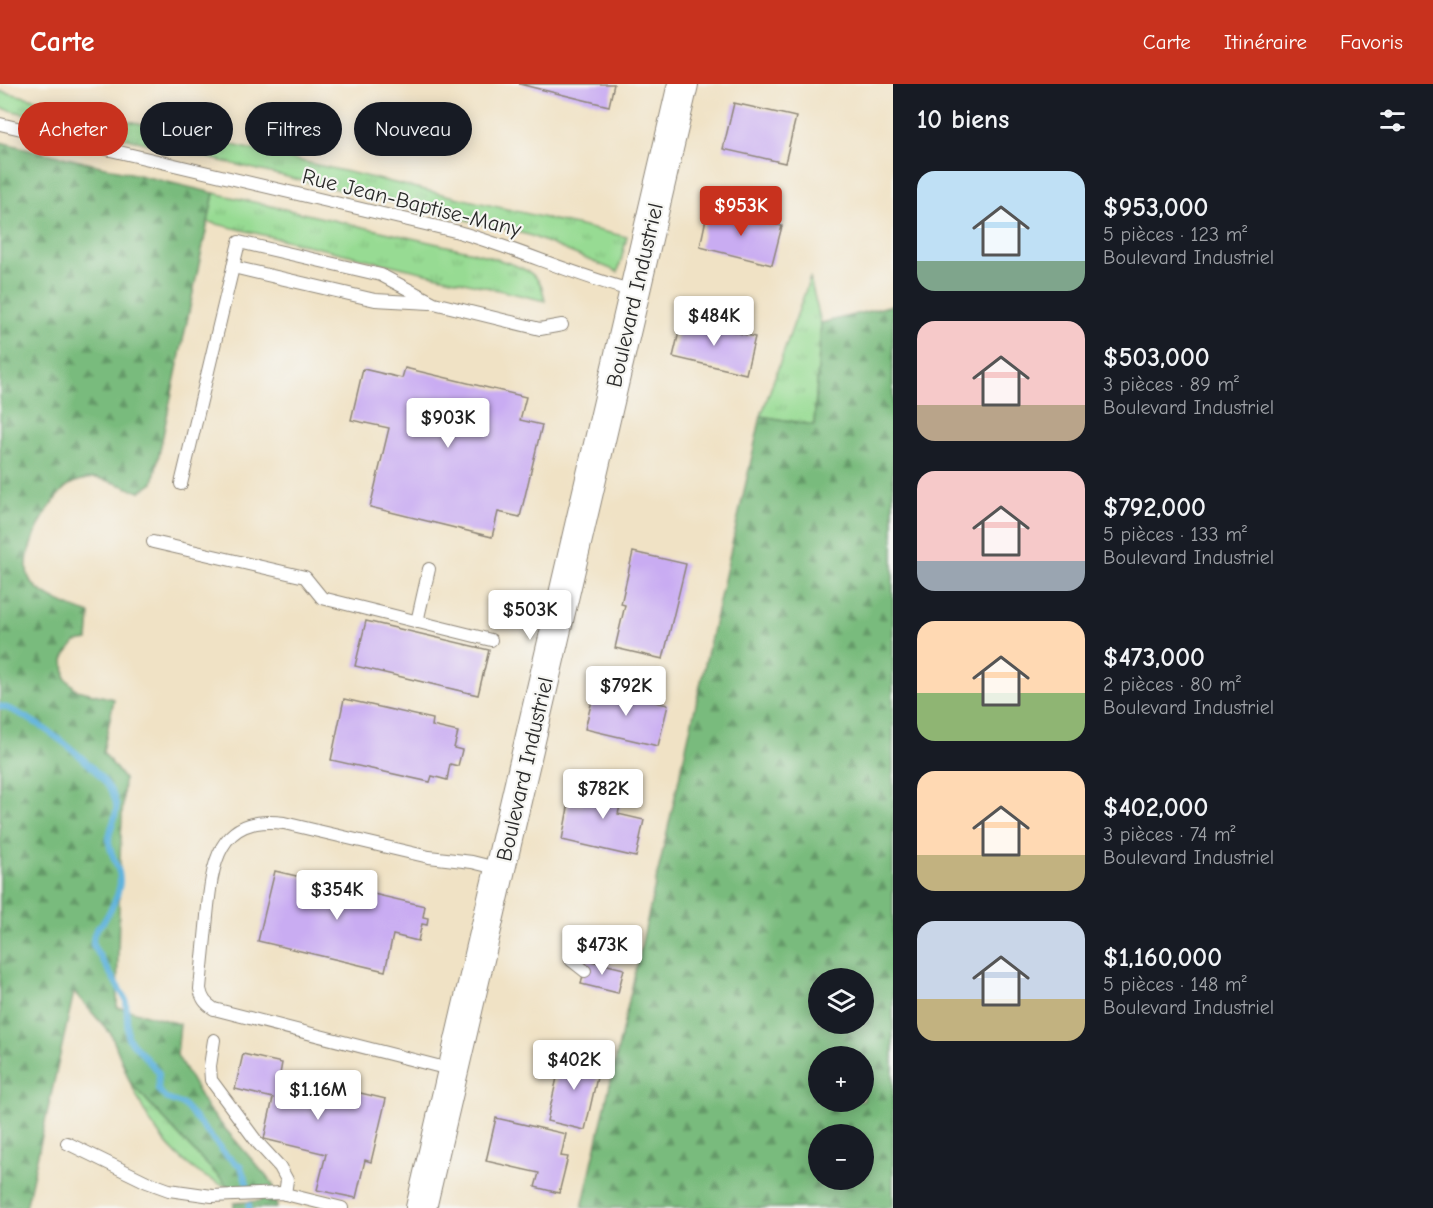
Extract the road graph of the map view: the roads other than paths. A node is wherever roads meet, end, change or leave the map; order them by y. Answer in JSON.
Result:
{"nodes":[{"id":1,"x":683,"y":84,"type":"edge"},
{"id":2,"x":0,"y":124,"type":"edge"},
{"id":3,"x":233,"y":267,"type":"junction"},
{"id":4,"x":634,"y":291,"type":"junction"},
{"id":5,"x":434,"y":303,"type":"junction"},
{"id":6,"x":562,"y":325,"type":"dead end"},
{"id":7,"x":182,"y":484,"type":"dead end"},
{"id":8,"x":153,"y":542,"type":"dead end"},
{"id":9,"x":429,"y":569,"type":"dead end"},
{"id":10,"x":417,"y":621,"type":"junction"},
{"id":11,"x":491,"y":640,"type":"dead end"},
{"id":12,"x":500,"y":869,"type":"junction"},
{"id":13,"x":571,"y":960,"type":"dead end"},
{"id":14,"x":585,"y":970,"type":"dead end"},
{"id":15,"x":214,"y":1040,"type":"dead end"},
{"id":16,"x":453,"y":1070,"type":"junction"},
{"id":17,"x":67,"y":1143,"type":"dead end"},
{"id":18,"x":285,"y":1194,"type":"junction"},
{"id":19,"x":342,"y":1208,"type":"edge"},
{"id":20,"x":421,"y":1208,"type":"edge"}],
"edges":[{"from":1,"to":4,"type":"street","name":"Boulevard Industriel"},
{"from":2,"to":4,"type":"lane","name":"Rue Jean-Baptise-Many"},
{"from":3,"to":5,"type":"lane"},
{"from":3,"to":5,"type":"lane"},
{"from":3,"to":7,"type":"lane"},
{"from":4,"to":12,"type":"street","name":"Boulevard Industriel"},
{"from":5,"to":6,"type":"lane"},
{"from":8,"to":10,"type":"lane"},
{"from":9,"to":10,"type":"lane"},
{"from":10,"to":11,"type":"lane"},
{"from":12,"to":16,"type":"street","name":"Boulevard Industriel"},
{"from":12,"to":16,"type":"lane"},
{"from":13,"to":14,"type":"lane"},
{"from":15,"to":18,"type":"lane"},
{"from":16,"to":20,"type":"street","name":"Boulevard Industriel"},
{"from":17,"to":18,"type":"lane"},
{"from":18,"to":19,"type":"lane"}]}
